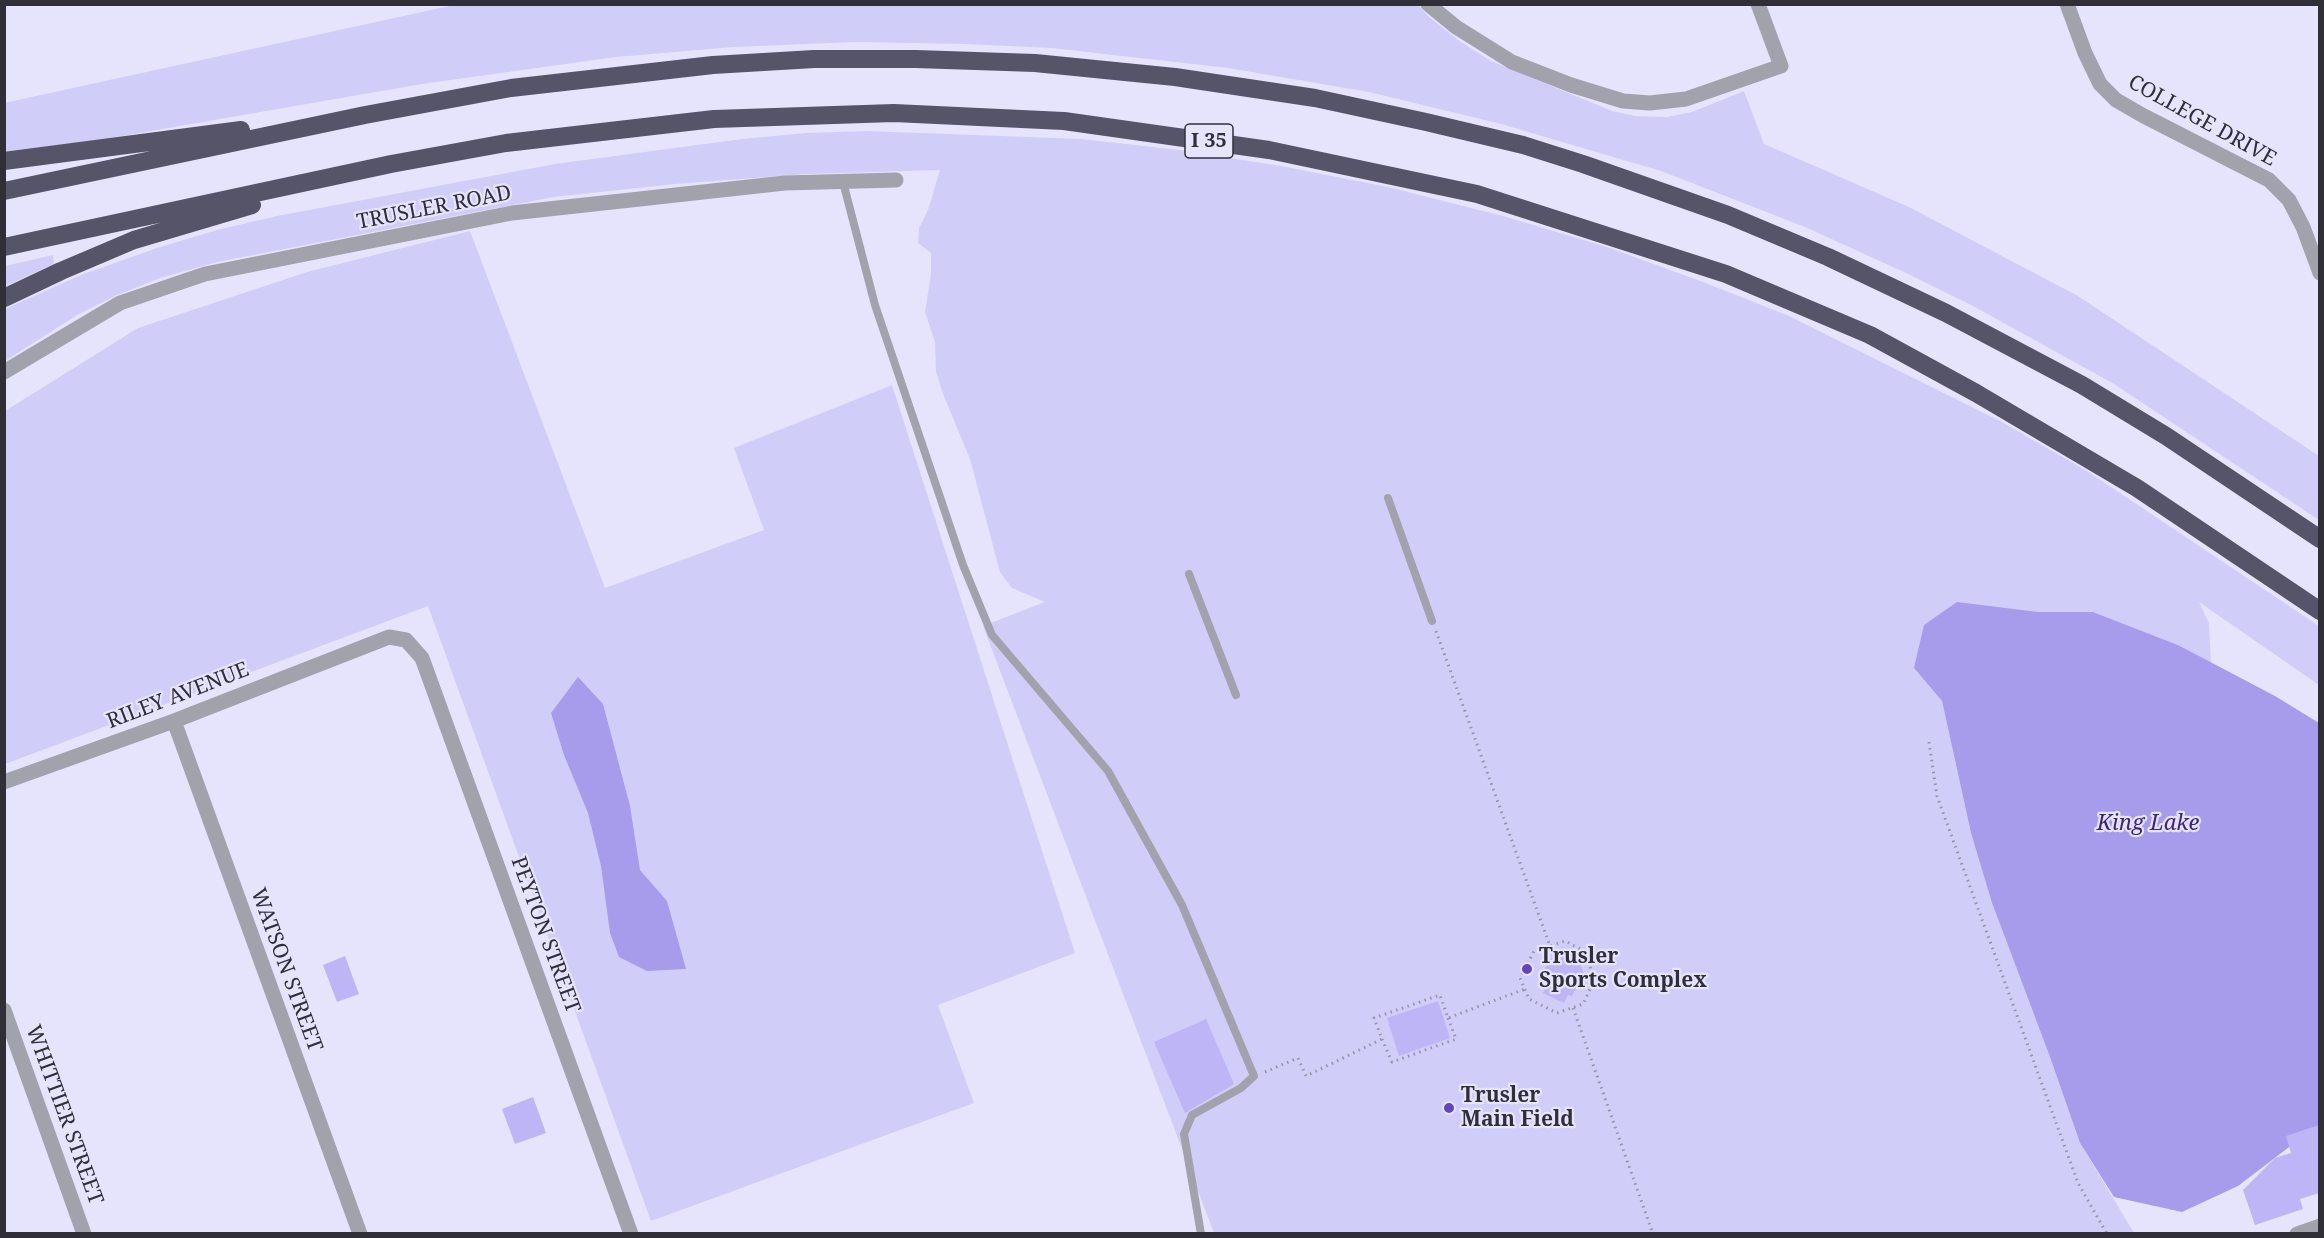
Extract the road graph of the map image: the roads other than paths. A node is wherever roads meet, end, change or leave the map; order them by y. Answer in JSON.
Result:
{"nodes":[{"id":1,"x":1428,"y":4,"type":"edge"},
{"id":2,"x":1758,"y":4,"type":"edge"},
{"id":3,"x":2067,"y":4,"type":"edge"},
{"id":4,"x":364,"y":115,"type":"junction"},
{"id":5,"x":4,"y":161,"type":"edge"},
{"id":6,"x":390,"y":164,"type":"junction"},
{"id":7,"x":896,"y":180,"type":"dead end"},
{"id":8,"x":843,"y":182,"type":"junction"},
{"id":9,"x":4,"y":191,"type":"edge"},
{"id":10,"x":4,"y":247,"type":"edge"},
{"id":11,"x":2319,"y":273,"type":"edge"},
{"id":12,"x":4,"y":298,"type":"edge"},
{"id":13,"x":4,"y":372,"type":"edge"},
{"id":14,"x":1388,"y":498,"type":"dead end"},
{"id":15,"x":2319,"y":539,"type":"edge"},
{"id":16,"x":1189,"y":574,"type":"dead end"},
{"id":17,"x":2319,"y":611,"type":"edge"},
{"id":18,"x":1432,"y":621,"type":"road end"},
{"id":19,"x":418,"y":653,"type":"joint"},
{"id":20,"x":1236,"y":695,"type":"dead end"},
{"id":21,"x":174,"y":721,"type":"junction"},
{"id":22,"x":4,"y":782,"type":"edge"},
{"id":23,"x":4,"y":1010,"type":"edge"},
{"id":24,"x":9,"y":1034,"type":"edge"},
{"id":25,"x":2319,"y":1226,"type":"edge"},
{"id":26,"x":84,"y":1233,"type":"edge"},
{"id":27,"x":360,"y":1233,"type":"edge"},
{"id":28,"x":631,"y":1233,"type":"edge"},
{"id":29,"x":1201,"y":1233,"type":"edge"},
{"id":30,"x":2297,"y":1233,"type":"edge"}],
"edges":[{"from":1,"to":2,"type":"street"},
{"from":3,"to":11,"type":"street","name":"COLLEGE DRIVE"},
{"from":4,"to":5,"type":"highway"},
{"from":4,"to":9,"type":"highway"},
{"from":4,"to":15,"type":"highway"},
{"from":6,"to":10,"type":"highway","number":"I 35"},
{"from":6,"to":12,"type":"highway"},
{"from":6,"to":17,"type":"highway","number":"I 35"},
{"from":7,"to":8,"type":"street","name":"TRUSLER ROAD"},
{"from":8,"to":13,"type":"street","name":"TRUSLER ROAD"},
{"from":8,"to":29,"type":"lane"},
{"from":14,"to":18,"type":"lane"},
{"from":16,"to":20,"type":"lane"},
{"from":19,"to":21,"type":"street","name":"RILEY AVENUE"},
{"from":19,"to":28,"type":"street","name":"PEYTON STREET"},
{"from":21,"to":22,"type":"street","name":"RILEY AVENUE"},
{"from":21,"to":27,"type":"street","name":"WATSON STREET"},
{"from":23,"to":24,"type":"street","name":"WHITTIER STREET"},
{"from":24,"to":26,"type":"street","name":"WHITTIER STREET"},
{"from":25,"to":30,"type":"street"}]}
